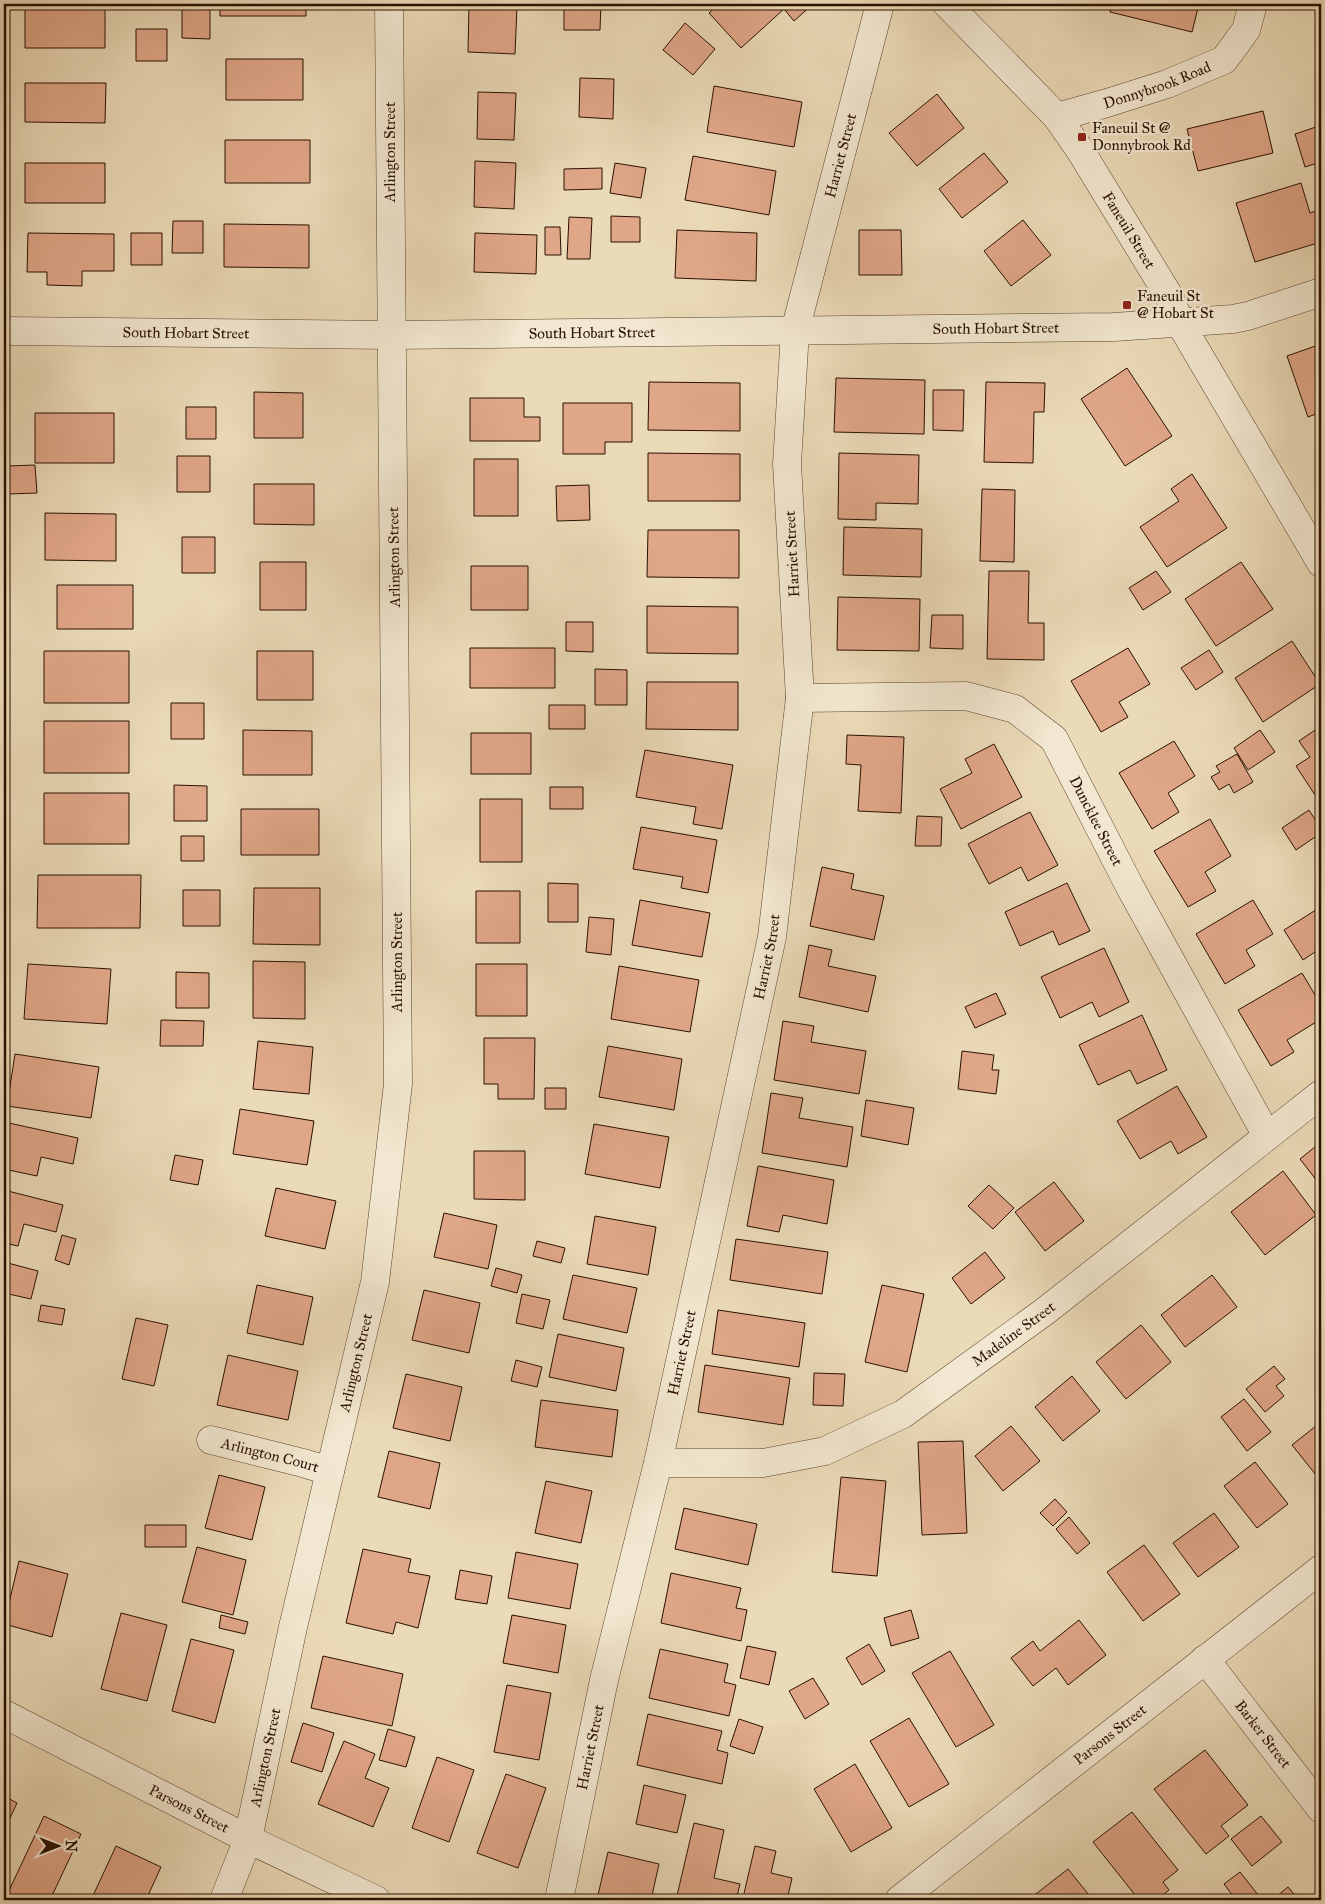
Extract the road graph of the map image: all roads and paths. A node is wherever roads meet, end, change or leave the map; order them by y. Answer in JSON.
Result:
{"nodes":[{"id":1,"x":389,"y":4,"type":"edge"},
{"id":2,"x":880,"y":4,"type":"edge"},
{"id":3,"x":946,"y":4,"type":"edge"},
{"id":4,"x":1254,"y":4,"type":"edge"},
{"id":5,"x":1057,"y":117,"type":"junction"},
{"id":6,"x":1321,"y":292,"type":"edge"},
{"id":7,"x":1180,"y":323,"type":"junction"},
{"id":8,"x":4,"y":331,"type":"edge"},
{"id":9,"x":795,"y":331,"type":"junction"},
{"id":10,"x":392,"y":335,"type":"junction"},
{"id":11,"x":1321,"y":563,"type":"edge"},
{"id":12,"x":800,"y":698,"type":"junction"},
{"id":13,"x":1321,"y":1094,"type":"edge"},
{"id":14,"x":1267,"y":1136,"type":"junction"},
{"id":15,"x":211,"y":1440,"type":"dead end"},
{"id":16,"x":658,"y":1463,"type":"junction"},
{"id":17,"x":330,"y":1471,"type":"junction"},
{"id":18,"x":1321,"y":1569,"type":"edge"},
{"id":19,"x":1205,"y":1659,"type":"junction"},
{"id":20,"x":4,"y":1714,"type":"edge"},
{"id":21,"x":1321,"y":1809,"type":"edge"},
{"id":22,"x":248,"y":1839,"type":"junction"},
{"id":23,"x":224,"y":1900,"type":"edge"},
{"id":24,"x":376,"y":1900,"type":"edge"},
{"id":25,"x":559,"y":1900,"type":"edge"},
{"id":26,"x":899,"y":1900,"type":"edge"}],
"edges":[{"from":1,"to":10,"type":"street","name":"Arlington Street"},
{"from":2,"to":9,"type":"street","name":"Harriet Street"},
{"from":3,"to":5,"type":"street","name":"Faneuil Street"},
{"from":4,"to":5,"type":"street","name":"Donnybrook Road"},
{"from":5,"to":7,"type":"street","name":"Faneuil Street"},
{"from":6,"to":7,"type":"street","name":"South Hobart Street"},
{"from":7,"to":9,"type":"street","name":"South Hobart Street"},
{"from":7,"to":11,"type":"street","name":"Faneuil Street"},
{"from":8,"to":10,"type":"street","name":"South Hobart Street"},
{"from":9,"to":10,"type":"street","name":"South Hobart Street"},
{"from":9,"to":12,"type":"street","name":"Harriet Street"},
{"from":10,"to":17,"type":"street","name":"Arlington Street"},
{"from":12,"to":14,"type":"street","name":"Duncklee Street"},
{"from":12,"to":16,"type":"street","name":"Harriet Street"},
{"from":13,"to":14,"type":"street","name":"Madeline Street"},
{"from":14,"to":16,"type":"street","name":"Madeline Street"},
{"from":15,"to":17,"type":"street","name":"Arlington Court"},
{"from":16,"to":25,"type":"street","name":"Harriet Street"},
{"from":17,"to":22,"type":"street","name":"Arlington Street"},
{"from":18,"to":19,"type":"street","name":"Parsons Street"},
{"from":19,"to":21,"type":"street","name":"Barker Street"},
{"from":19,"to":26,"type":"street","name":"Parsons Street"},
{"from":20,"to":22,"type":"street","name":"Parsons Street"},
{"from":22,"to":23,"type":"street","name":"Arlington Street"},
{"from":22,"to":24,"type":"street","name":"Parsons Street"}]}
